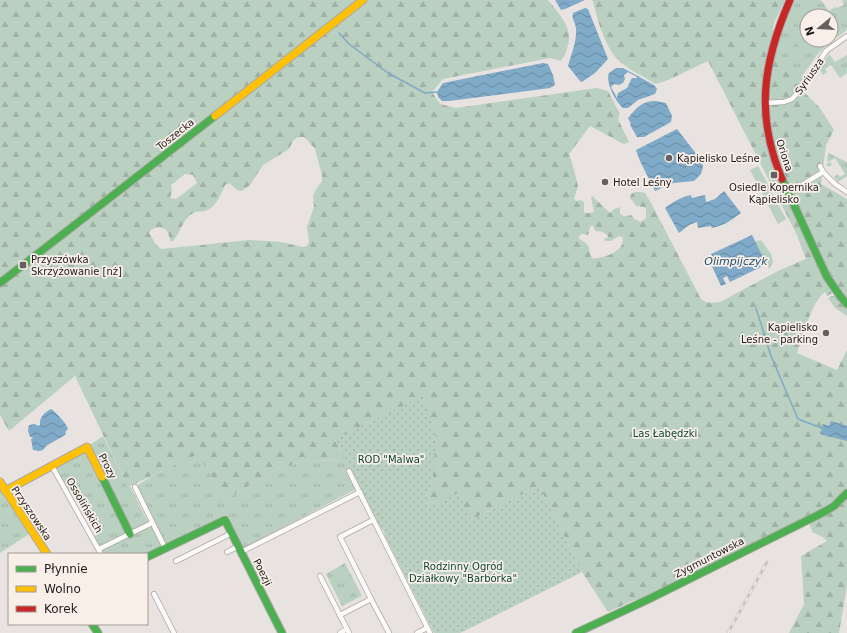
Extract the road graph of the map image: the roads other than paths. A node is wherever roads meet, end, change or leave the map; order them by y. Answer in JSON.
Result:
{"nodes":[{"id":1,"x":363,"y":0,"type":"edge"},
{"id":2,"x":790,"y":0,"type":"edge"},
{"id":3,"x":847,"y":36,"type":"edge"},
{"id":4,"x":765,"y":104,"type":"junction"},
{"id":5,"x":820,"y":166,"type":"dead end"},
{"id":6,"x":823,"y":172,"type":"junction"},
{"id":7,"x":847,"y":192,"type":"edge"},
{"id":8,"x":789,"y":193,"type":"junction"},
{"id":9,"x":0,"y":283,"type":"edge"},
{"id":10,"x":847,"y":304,"type":"edge"},
{"id":11,"x":52,"y":466,"type":"junction"},
{"id":12,"x":349,"y":471,"type":"dead end"},
{"id":13,"x":0,"y":482,"type":"edge"},
{"id":14,"x":135,"y":487,"type":"dead end"},
{"id":15,"x":5,"y":491,"type":"junction"},
{"id":16,"x":360,"y":492,"type":"junction"},
{"id":17,"x":847,"y":493,"type":"edge"},
{"id":18,"x":373,"y":520,"type":"junction"},
{"id":19,"x":152,"y":523,"type":"junction"},
{"id":20,"x":232,"y":533,"type":"junction"},
{"id":21,"x":130,"y":534,"type":"junction"},
{"id":22,"x":165,"y":548,"type":"junction"},
{"id":23,"x":240,"y":549,"type":"junction"},
{"id":24,"x":100,"y":552,"type":"edge"},
{"id":25,"x":227,"y":552,"type":"dead end"},
{"id":26,"x":46,"y":553,"type":"edge"},
{"id":27,"x":148,"y":556,"type":"edge"},
{"id":28,"x":176,"y":562,"type":"dead end"},
{"id":29,"x":320,"y":576,"type":"dead end"},
{"id":30,"x":154,"y":594,"type":"dead end"},
{"id":31,"x":371,"y":599,"type":"junction"},
{"id":32,"x":340,"y":615,"type":"junction"},
{"id":33,"x":427,"y":628,"type":"junction"},
{"id":34,"x":348,"y":631,"type":"edge"},
{"id":35,"x":174,"y":633,"type":"edge"},
{"id":36,"x":282,"y":633,"type":"edge"},
{"id":37,"x":340,"y":633,"type":"edge"},
{"id":38,"x":388,"y":633,"type":"edge"},
{"id":39,"x":416,"y":633,"type":"edge"},
{"id":40,"x":430,"y":633,"type":"edge"},
{"id":41,"x":576,"y":633,"type":"edge"}],
"edges":[{"from":1,"to":9,"type":"street","name":"Toszecka"},
{"from":2,"to":4,"type":"street","name":"Oriona"},
{"from":3,"to":4,"type":"street","name":"Syriusza"},
{"from":4,"to":8,"type":"street","name":"Oriona"},
{"from":5,"to":6,"type":"street"},
{"from":6,"to":7,"type":"street"},
{"from":6,"to":8,"type":"street"},
{"from":8,"to":10,"type":"street","name":"Oriona"},
{"from":11,"to":15,"type":"street","name":"Prozy"},
{"from":11,"to":21,"type":"street","name":"Prozy"},
{"from":11,"to":24,"type":"street","name":"Ossolińskich"},
{"from":12,"to":16,"type":"street"},
{"from":13,"to":15,"type":"street","name":"Przyszowska"},
{"from":14,"to":19,"type":"street"},
{"from":15,"to":26,"type":"street","name":"Przyszowska"},
{"from":16,"to":18,"type":"street"},
{"from":16,"to":23,"type":"street"},
{"from":17,"to":41,"type":"street","name":"Zygmuntowska"},
{"from":18,"to":31,"type":"street"},
{"from":18,"to":33,"type":"street"},
{"from":19,"to":21,"type":"street"},
{"from":19,"to":22,"type":"street"},
{"from":20,"to":22,"type":"street","name":"Poezji"},
{"from":20,"to":23,"type":"street","name":"Poezji"},
{"from":20,"to":28,"type":"street"},
{"from":21,"to":24,"type":"street"},
{"from":22,"to":27,"type":"street"},
{"from":23,"to":25,"type":"street"},
{"from":23,"to":36,"type":"street","name":"Poezji"},
{"from":29,"to":32,"type":"street"},
{"from":30,"to":35,"type":"street"},
{"from":31,"to":32,"type":"street"},
{"from":31,"to":38,"type":"street"},
{"from":32,"to":34,"type":"street"},
{"from":33,"to":39,"type":"street"},
{"from":33,"to":40,"type":"street"},
{"from":34,"to":37,"type":"street"}]}
